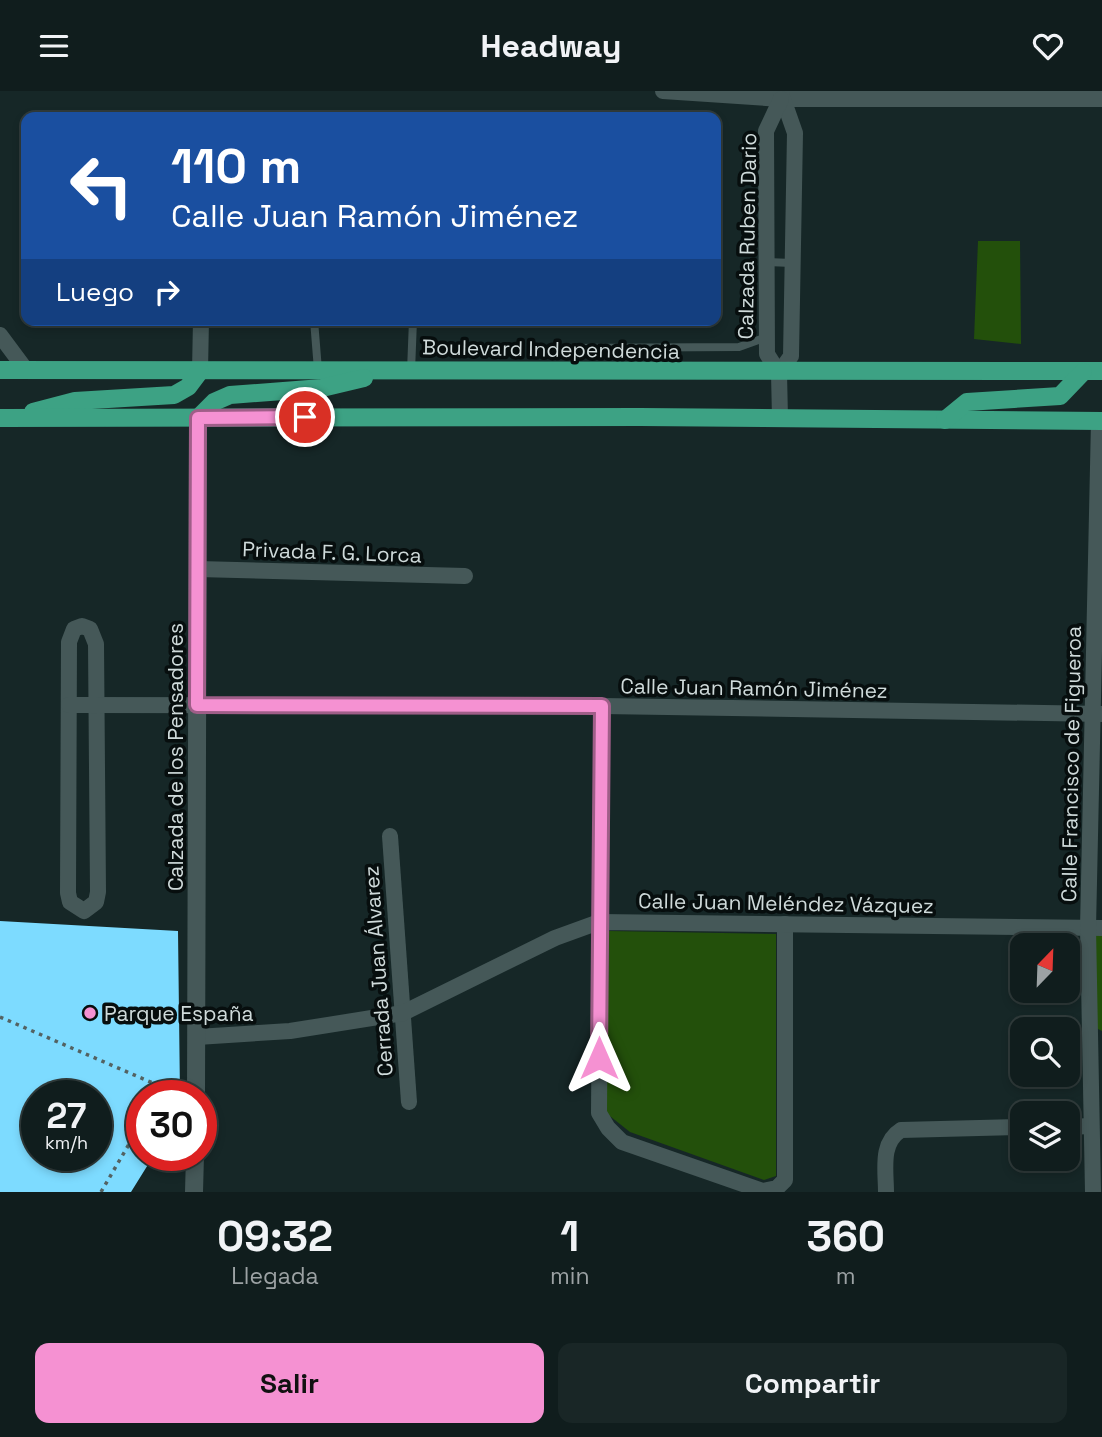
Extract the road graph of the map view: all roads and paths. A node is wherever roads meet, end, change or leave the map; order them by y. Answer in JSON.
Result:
{"nodes":[{"id":1,"x":663,"y":91,"type":"edge"},
{"id":2,"x":781,"y":95,"type":"edge"},
{"id":3,"x":1102,"y":99,"type":"edge"},
{"id":4,"x":767,"y":262,"type":"junction"},
{"id":5,"x":792,"y":263,"type":"junction"},
{"id":6,"x":201,"y":326,"type":"edge"},
{"id":7,"x":314,"y":326,"type":"edge"},
{"id":8,"x":413,"y":326,"type":"edge"},
{"id":9,"x":0,"y":335,"type":"edge"},
{"id":10,"x":766,"y":337,"type":"junction"},
{"id":11,"x":562,"y":348,"type":"dead end"},
{"id":12,"x":0,"y":370,"type":"edge"},
{"id":13,"x":26,"y":370,"type":"junction"},
{"id":14,"x":200,"y":371,"type":"junction"},
{"id":15,"x":318,"y":371,"type":"junction"},
{"id":16,"x":391,"y":371,"type":"junction"},
{"id":17,"x":411,"y":371,"type":"junction"},
{"id":18,"x":1102,"y":371,"type":"edge"},
{"id":19,"x":1083,"y":372,"type":"junction"},
{"id":20,"x":779,"y":373,"type":"junction"},
{"id":21,"x":5,"y":418,"type":"edge"},
{"id":22,"x":198,"y":418,"type":"junction"},
{"id":23,"x":780,"y":418,"type":"junction"},
{"id":24,"x":946,"y":420,"type":"junction"},
{"id":25,"x":1101,"y":420,"type":"edge"},
{"id":26,"x":198,"y":569,"type":"junction"},
{"id":27,"x":465,"y":576,"type":"dead end"},
{"id":28,"x":69,"y":705,"type":"junction"},
{"id":29,"x":95,"y":705,"type":"junction"},
{"id":30,"x":197,"y":705,"type":"junction"},
{"id":31,"x":602,"y":706,"type":"junction"},
{"id":32,"x":1097,"y":714,"type":"edge"},
{"id":33,"x":390,"y":836,"type":"dead end"},
{"id":34,"x":599,"y":922,"type":"junction"},
{"id":35,"x":785,"y":924,"type":"junction"},
{"id":36,"x":1095,"y":928,"type":"edge"},
{"id":37,"x":402,"y":1013,"type":"junction"},
{"id":38,"x":0,"y":1017,"type":"edge"},
{"id":39,"x":1096,"y":1035,"type":"edge"},
{"id":40,"x":198,"y":1037,"type":"junction"},
{"id":41,"x":146,"y":1080,"type":"edge"},
{"id":42,"x":197,"y":1080,"type":"edge"},
{"id":43,"x":409,"y":1102,"type":"dead end"},
{"id":44,"x":1080,"y":1126,"type":"edge"},
{"id":45,"x":1091,"y":1126,"type":"junction"},
{"id":46,"x":1010,"y":1128,"type":"edge"},
{"id":47,"x":126,"y":1149,"type":"edge"},
{"id":48,"x":195,"y":1171,"type":"edge"},
{"id":49,"x":101,"y":1192,"type":"edge"},
{"id":50,"x":194,"y":1192,"type":"edge"},
{"id":51,"x":887,"y":1192,"type":"edge"},
{"id":52,"x":1093,"y":1192,"type":"edge"}],
"edges":[{"from":1,"to":2,"type":"street"},
{"from":2,"to":3,"type":"street"},
{"from":2,"to":4,"type":"street","name":"Calzada Ruben Dario"},
{"from":2,"to":5,"type":"street","name":"Calzada Ruben Dario"},
{"from":4,"to":5,"type":"lane"},
{"from":4,"to":10,"type":"street","name":"Calzada Ruben Dario"},
{"from":5,"to":20,"type":"street","name":"Calzada Ruben Dario"},
{"from":6,"to":14,"type":"street"},
{"from":7,"to":15,"type":"lane"},
{"from":8,"to":17,"type":"lane"},
{"from":9,"to":13,"type":"street"},
{"from":10,"to":11,"type":"lane"},
{"from":10,"to":20,"type":"street","name":"Calzada Ruben Dario"},
{"from":12,"to":13,"type":"main road","name":"Boulevard Independencia"},
{"from":13,"to":14,"type":"main road","name":"Boulevard Independencia"},
{"from":14,"to":15,"type":"main road","name":"Boulevard Independencia"},
{"from":14,"to":21,"type":"main road"},
{"from":15,"to":16,"type":"main road","name":"Boulevard Independencia"},
{"from":16,"to":17,"type":"main road","name":"Boulevard Independencia"},
{"from":16,"to":22,"type":"main road"},
{"from":17,"to":20,"type":"main road","name":"Boulevard Independencia"},
{"from":18,"to":19,"type":"main road","name":"Boulevard Independencia"},
{"from":19,"to":20,"type":"main road","name":"Boulevard Independencia"},
{"from":19,"to":24,"type":"main road"},
{"from":20,"to":23,"type":"street","name":"Calzada Ruben Dario"},
{"from":21,"to":22,"type":"main road"},
{"from":22,"to":23,"type":"main road"},
{"from":22,"to":26,"type":"street","name":"Calzada de los Pensadores"},
{"from":23,"to":24,"type":"main road"},
{"from":24,"to":25,"type":"main road"},
{"from":25,"to":32,"type":"street","name":"Calle Francisco de Figueroa"},
{"from":26,"to":27,"type":"street","name":"Privada F. G. Lorca"},
{"from":26,"to":30,"type":"street","name":"Calzada de los Pensadores"},
{"from":28,"to":29,"type":"street","name":"Calle Juan Ramón Jiménez"},
{"from":28,"to":29,"type":"street"},
{"from":28,"to":29,"type":"street"},
{"from":29,"to":30,"type":"street","name":"Calle Juan Ramón Jiménez"},
{"from":30,"to":31,"type":"street","name":"Calle Juan Ramón Jiménez"},
{"from":30,"to":40,"type":"street","name":"Calzada de los Pensadores"},
{"from":31,"to":32,"type":"street","name":"Calle Juan Ramón Jiménez"},
{"from":31,"to":34,"type":"street"},
{"from":32,"to":36,"type":"street","name":"Calle Francisco de Figueroa"},
{"from":33,"to":37,"type":"street","name":"Cerrada Juan Álvarez"},
{"from":34,"to":35,"type":"street","name":"Calle Juan Meléndez Vázquez"},
{"from":34,"to":35,"type":"street"},
{"from":34,"to":37,"type":"street","name":"Calle Juan Meléndez Vázquez"},
{"from":35,"to":36,"type":"street","name":"Calle Juan Meléndez Vázquez"},
{"from":36,"to":39,"type":"street","name":"Calle Francisco de Figueroa"},
{"from":37,"to":40,"type":"street","name":"Calle Juan Meléndez Vázquez"},
{"from":37,"to":43,"type":"street","name":"Cerrada Juan Álvarez"},
{"from":38,"to":41,"type":"path"},
{"from":39,"to":45,"type":"street","name":"Calle Francisco de Figueroa"},
{"from":40,"to":42,"type":"street","name":"Calzada de los Pensadores"},
{"from":44,"to":45,"type":"street"},
{"from":45,"to":52,"type":"street","name":"Calle Francisco de Figueroa"},
{"from":46,"to":51,"type":"street"},
{"from":47,"to":49,"type":"path"},
{"from":48,"to":50,"type":"street"}]}
